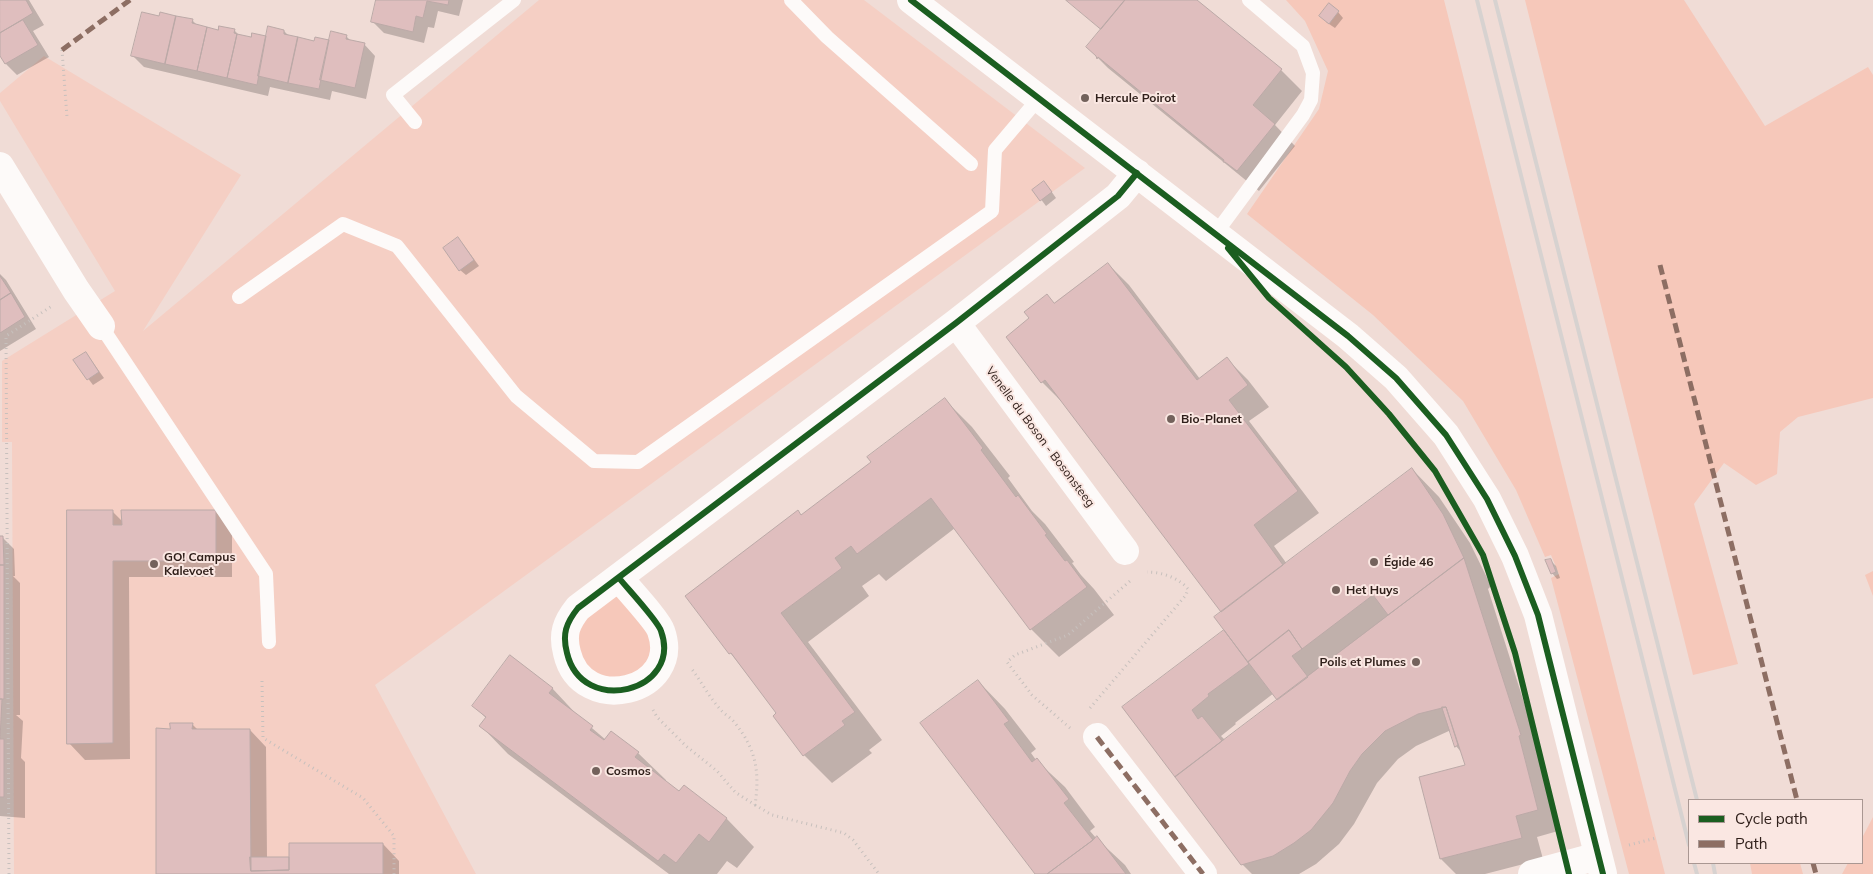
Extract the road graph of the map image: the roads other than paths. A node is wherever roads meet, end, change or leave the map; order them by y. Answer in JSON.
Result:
{"nodes":[{"id":1,"x":514,"y":0,"type":"edge"},
{"id":2,"x":791,"y":0,"type":"edge"},
{"id":3,"x":1249,"y":0,"type":"edge"},
{"id":4,"x":929,"y":5,"type":"edge"},
{"id":5,"x":1039,"y":98,"type":"junction"},
{"id":6,"x":415,"y":122,"type":"dead end"},
{"id":7,"x":971,"y":164,"type":"dead end"},
{"id":8,"x":0,"y":166,"type":"edge"},
{"id":9,"x":1137,"y":173,"type":"junction"},
{"id":10,"x":1216,"y":232,"type":"junction"},
{"id":11,"x":239,"y":297,"type":"dead end"},
{"id":12,"x":956,"y":323,"type":"junction"},
{"id":13,"x":101,"y":326,"type":"joint"},
{"id":14,"x":1132,"y":562,"type":"road end"},
{"id":15,"x":619,"y":578,"type":"dead end"},
{"id":16,"x":269,"y":642,"type":"dead end"},
{"id":17,"x":1087,"y":731,"type":"road end"},
{"id":18,"x":1600,"y":865,"type":"edge"},
{"id":19,"x":1202,"y":874,"type":"edge"},
{"id":20,"x":1532,"y":874,"type":"edge"}],
"edges":[{"from":1,"to":6,"type":"lane"},
{"from":2,"to":7,"type":"lane"},
{"from":3,"to":10,"type":"lane"},
{"from":4,"to":5,"type":"street"},
{"from":5,"to":9,"type":"street"},
{"from":5,"to":11,"type":"lane"},
{"from":8,"to":13,"type":"street"},
{"from":9,"to":10,"type":"street"},
{"from":9,"to":12,"type":"street"},
{"from":10,"to":18,"type":"street"},
{"from":12,"to":14,"type":"street","name":"Venelle du Boson - Bosonsteeg"},
{"from":12,"to":15,"type":"street"},
{"from":13,"to":16,"type":"lane"},
{"from":17,"to":19,"type":"street"},
{"from":18,"to":20,"type":"street"}]}
